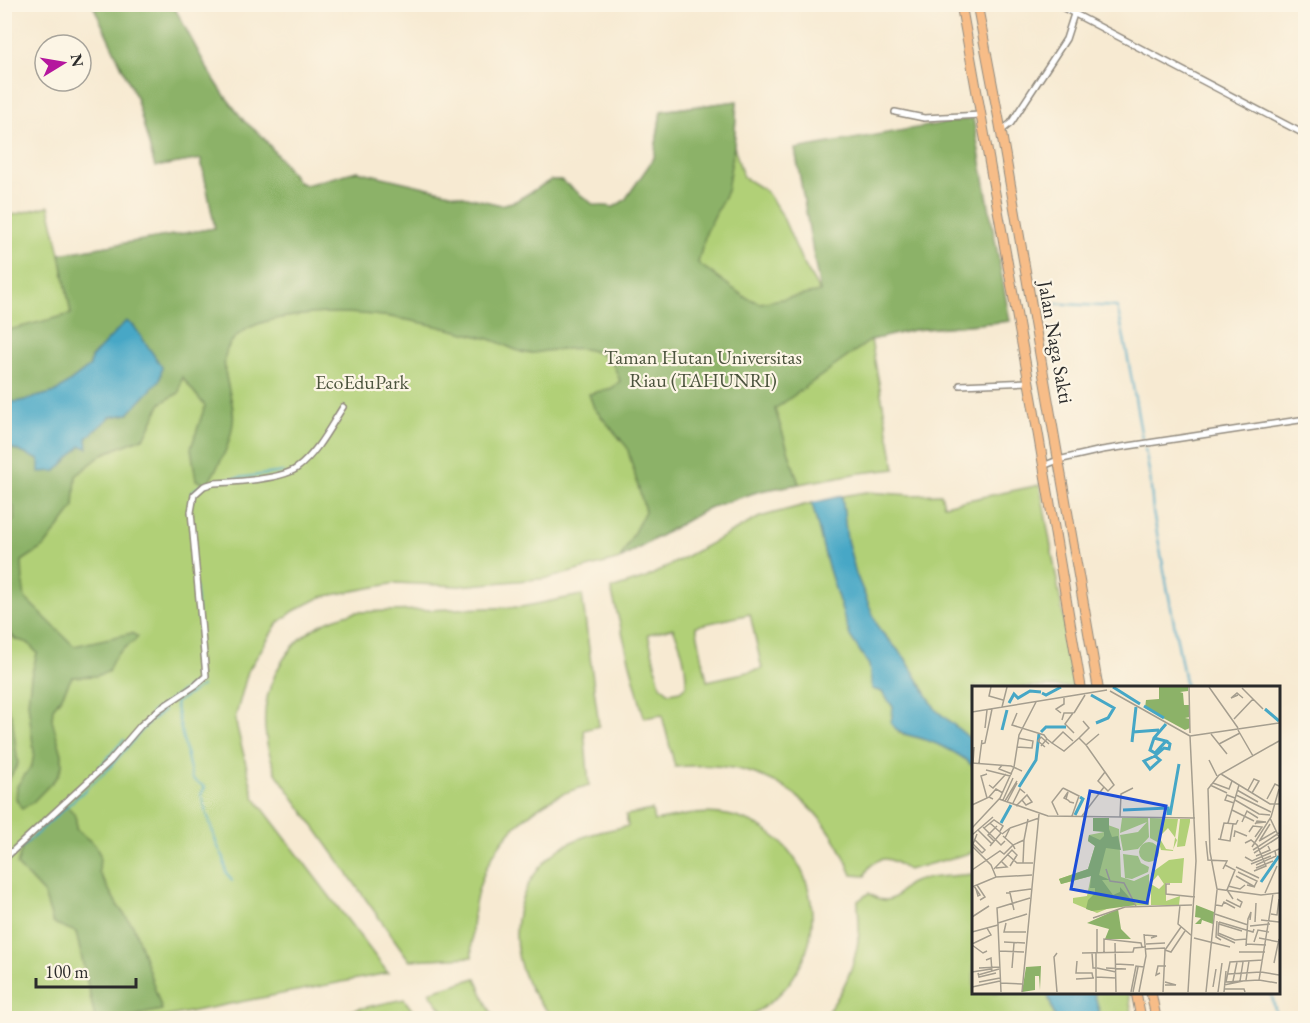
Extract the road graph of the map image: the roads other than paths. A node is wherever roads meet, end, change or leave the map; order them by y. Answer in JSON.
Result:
{"nodes":[{"id":1,"x":961,"y":4,"type":"edge"},
{"id":2,"x":977,"y":4,"type":"edge"},
{"id":3,"x":1056,"y":4,"type":"edge"},
{"id":4,"x":1074,"y":14,"type":"junction"},
{"id":5,"x":895,"y":112,"type":"dead end"},
{"id":6,"x":981,"y":115,"type":"junction"},
{"id":7,"x":1001,"y":131,"type":"junction"},
{"id":8,"x":1305,"y":135,"type":"edge"},
{"id":9,"x":1029,"y":382,"type":"junction"},
{"id":10,"x":960,"y":385,"type":"dead end"},
{"id":11,"x":343,"y":407,"type":"dead end"},
{"id":12,"x":1305,"y":419,"type":"edge"},
{"id":13,"x":1058,"y":460,"type":"junction"},
{"id":14,"x":1043,"y":466,"type":"junction"},
{"id":15,"x":1081,"y":686,"type":"edge"},
{"id":16,"x":1098,"y":686,"type":"edge"},
{"id":17,"x":4,"y":860,"type":"edge"},
{"id":18,"x":1136,"y":993,"type":"edge"},
{"id":19,"x":1151,"y":993,"type":"edge"},
{"id":20,"x":1141,"y":1018,"type":"edge"},
{"id":21,"x":1156,"y":1018,"type":"edge"}],
"edges":[{"from":1,"to":6,"type":"main road","name":"Jalan Naga Sakti"},
{"from":2,"to":7,"type":"main road","name":"Jalan Naga Sakti"},
{"from":3,"to":4,"type":"street"},
{"from":4,"to":7,"type":"street"},
{"from":4,"to":8,"type":"street"},
{"from":5,"to":6,"type":"street"},
{"from":6,"to":9,"type":"main road","name":"Jalan Naga Sakti"},
{"from":7,"to":13,"type":"main road","name":"Jalan Naga Sakti"},
{"from":9,"to":10,"type":"street"},
{"from":9,"to":14,"type":"main road","name":"Jalan Naga Sakti"},
{"from":11,"to":17,"type":"street"},
{"from":12,"to":13,"type":"street"},
{"from":13,"to":14,"type":"street"},
{"from":13,"to":16,"type":"main road","name":"Jalan Naga Sakti"},
{"from":14,"to":15,"type":"main road","name":"Jalan Naga Sakti"},
{"from":18,"to":20,"type":"main road"},
{"from":19,"to":21,"type":"main road"}]}
